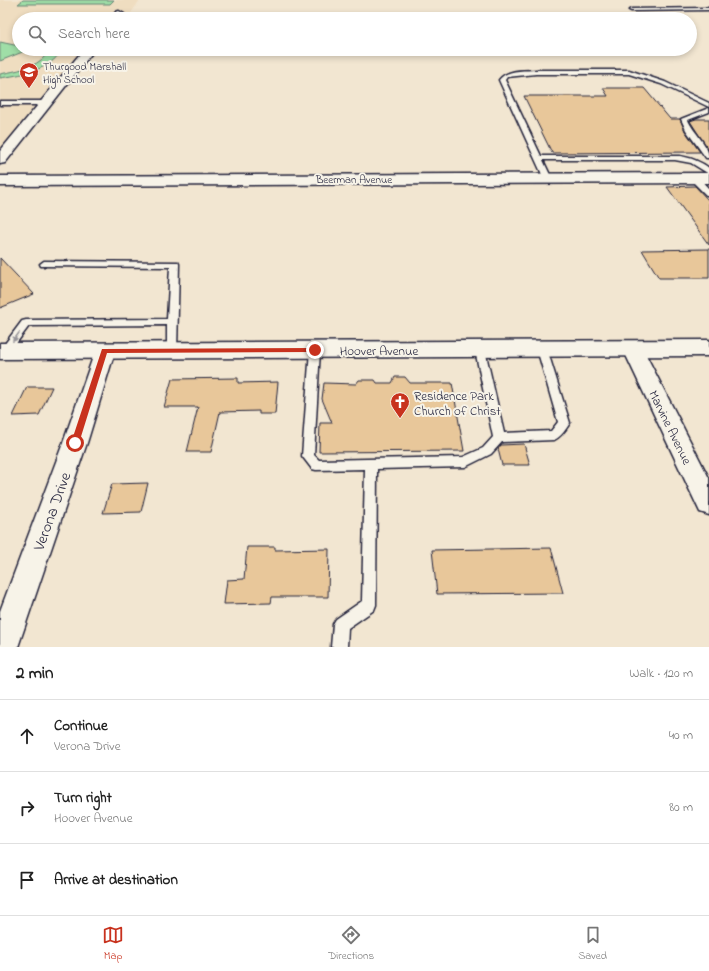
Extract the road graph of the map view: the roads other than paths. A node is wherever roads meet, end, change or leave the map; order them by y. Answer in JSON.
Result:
{"nodes":[{"id":1,"x":709,"y":9,"type":"edge"},
{"id":2,"x":631,"y":10,"type":"dead end"},
{"id":3,"x":84,"y":56,"type":"edge"},
{"id":4,"x":0,"y":103,"type":"edge"},
{"id":5,"x":46,"y":103,"type":"junction"},
{"id":6,"x":709,"y":105,"type":"edge"},
{"id":7,"x":709,"y":110,"type":"edge"},
{"id":8,"x":709,"y":156,"type":"edge"},
{"id":9,"x":539,"y":158,"type":"junction"},
{"id":10,"x":0,"y":160,"type":"edge"},
{"id":11,"x":709,"y":172,"type":"edge"},
{"id":12,"x":702,"y":178,"type":"edge"},
{"id":13,"x":548,"y":179,"type":"junction"},
{"id":14,"x":0,"y":181,"type":"edge"},
{"id":15,"x":709,"y":193,"type":"edge"},
{"id":16,"x":44,"y":264,"type":"dead end"},
{"id":17,"x":172,"y":322,"type":"junction"},
{"id":18,"x":709,"y":348,"type":"edge"},
{"id":19,"x":542,"y":349,"type":"junction"},
{"id":20,"x":632,"y":349,"type":"junction"},
{"id":21,"x":315,"y":350,"type":"junction"},
{"id":22,"x":480,"y":350,"type":"junction"},
{"id":23,"x":3,"y":351,"type":"edge"},
{"id":24,"x":105,"y":351,"type":"junction"},
{"id":25,"x":172,"y":351,"type":"junction"},
{"id":26,"x":499,"y":438,"type":"junction"},
{"id":27,"x":371,"y":464,"type":"junction"},
{"id":28,"x":709,"y":504,"type":"edge"},
{"id":29,"x":2,"y":647,"type":"edge"},
{"id":30,"x":339,"y":647,"type":"edge"}],
"edges":[{"from":1,"to":2,"type":"lane"},
{"from":3,"to":5,"type":"street"},
{"from":4,"to":5,"type":"lane"},
{"from":5,"to":10,"type":"street"},
{"from":6,"to":9,"type":"lane"},
{"from":7,"to":8,"type":"lane"},
{"from":9,"to":11,"type":"lane"},
{"from":9,"to":13,"type":"lane"},
{"from":12,"to":13,"type":"street","name":"Beerman Avenue"},
{"from":12,"to":15,"type":"lane"},
{"from":13,"to":14,"type":"street","name":"Beerman Avenue"},
{"from":16,"to":17,"type":"lane"},
{"from":17,"to":23,"type":"lane","one_way":true},
{"from":17,"to":25,"type":"lane"},
{"from":18,"to":20,"type":"street","name":"Hoover Avenue"},
{"from":19,"to":20,"type":"street","name":"Hoover Avenue"},
{"from":19,"to":22,"type":"street","name":"Hoover Avenue"},
{"from":19,"to":26,"type":"lane"},
{"from":20,"to":28,"type":"street","name":"Marvine Avenue"},
{"from":21,"to":22,"type":"street","name":"Hoover Avenue"},
{"from":21,"to":25,"type":"street","name":"Hoover Avenue"},
{"from":21,"to":27,"type":"lane"},
{"from":22,"to":26,"type":"lane"},
{"from":23,"to":24,"type":"street","name":"Hoover Avenue"},
{"from":24,"to":25,"type":"street","name":"Hoover Avenue"},
{"from":24,"to":29,"type":"street","name":"Verona Drive"},
{"from":26,"to":27,"type":"lane"},
{"from":27,"to":30,"type":"lane"}]}
